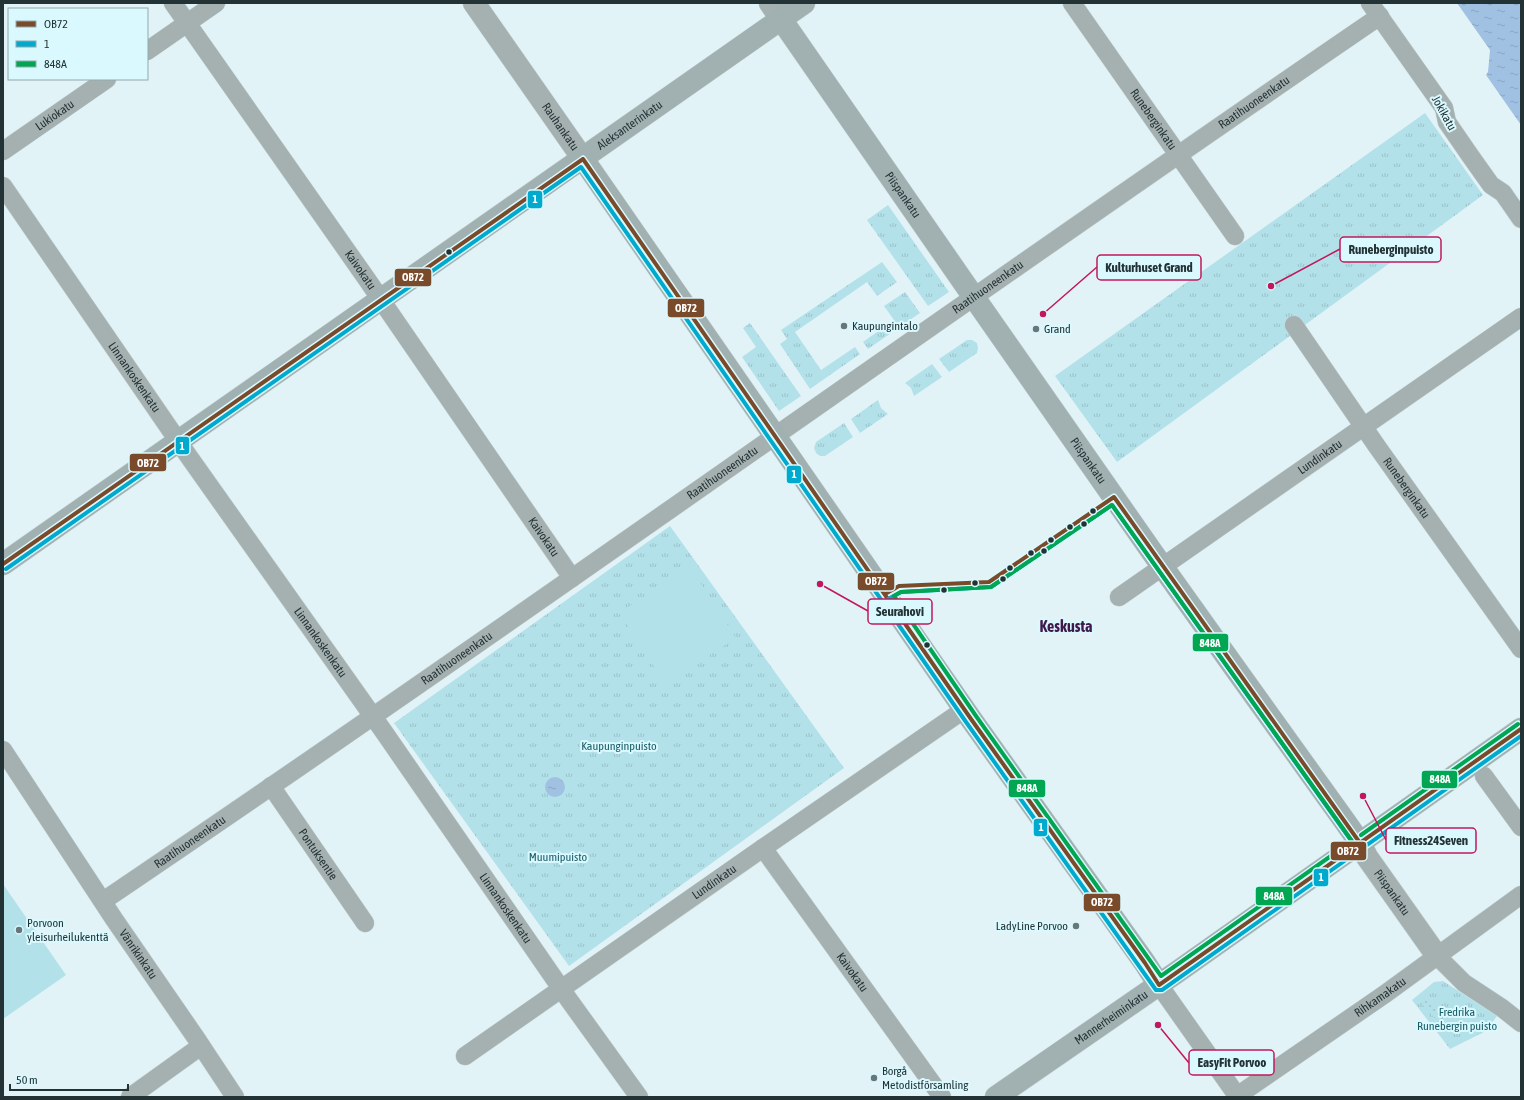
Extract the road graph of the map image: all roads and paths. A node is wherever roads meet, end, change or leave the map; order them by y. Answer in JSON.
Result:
{"nodes":[{"id":1,"x":173,"y":3,"type":"edge"},
{"id":2,"x":216,"y":3,"type":"edge"},
{"id":3,"x":474,"y":3,"type":"edge"},
{"id":4,"x":804,"y":3,"type":"edge"},
{"id":5,"x":1072,"y":3,"type":"edge"},
{"id":6,"x":1375,"y":9,"type":"edge"},
{"id":7,"x":775,"y":11,"type":"edge"},
{"id":8,"x":188,"y":23,"type":"junction"},
{"id":9,"x":148,"y":50,"type":"edge"},
{"id":10,"x":106,"y":80,"type":"edge"},
{"id":11,"x":3,"y":151,"type":"edge"},
{"id":12,"x":1178,"y":155,"type":"junction"},
{"id":13,"x":583,"y":159,"type":"junction"},
{"id":14,"x":3,"y":186,"type":"edge"},
{"id":15,"x":1521,"y":219,"type":"edge"},
{"id":16,"x":1235,"y":236,"type":"dead end"},
{"id":17,"x":973,"y":296,"type":"junction"},
{"id":18,"x":381,"y":301,"type":"junction"},
{"id":19,"x":1521,"y":317,"type":"edge"},
{"id":20,"x":1294,"y":325,"type":"dead end"},
{"id":21,"x":1363,"y":427,"type":"junction"},
{"id":22,"x":775,"y":437,"type":"junction"},
{"id":23,"x":179,"y":441,"type":"junction"},
{"id":24,"x":3,"y":564,"type":"edge"},
{"id":25,"x":1163,"y":567,"type":"junction"},
{"id":26,"x":572,"y":578,"type":"junction"},
{"id":27,"x":1119,"y":598,"type":"dead end"},
{"id":28,"x":1521,"y":649,"type":"edge"},
{"id":29,"x":965,"y":709,"type":"junction"},
{"id":30,"x":373,"y":717,"type":"junction"},
{"id":31,"x":1521,"y":729,"type":"edge"},
{"id":32,"x":3,"y":750,"type":"edge"},
{"id":33,"x":1484,"y":776,"type":"dead end"},
{"id":34,"x":271,"y":786,"type":"junction"},
{"id":35,"x":1521,"y":827,"type":"edge"},
{"id":36,"x":1360,"y":843,"type":"junction"},
{"id":37,"x":763,"y":848,"type":"junction"},
{"id":38,"x":1521,"y":895,"type":"edge"},
{"id":39,"x":103,"y":901,"type":"junction"},
{"id":40,"x":365,"y":922,"type":"dead end"},
{"id":41,"x":1437,"y":956,"type":"junction"},
{"id":42,"x":1159,"y":985,"type":"junction"},
{"id":43,"x":562,"y":989,"type":"junction"},
{"id":44,"x":1521,"y":1023,"type":"edge"},
{"id":45,"x":201,"y":1046,"type":"junction"},
{"id":46,"x":465,"y":1056,"type":"dead end"},
{"id":47,"x":130,"y":1097,"type":"edge"},
{"id":48,"x":234,"y":1097,"type":"edge"},
{"id":49,"x":639,"y":1097,"type":"edge"},
{"id":50,"x":942,"y":1097,"type":"edge"},
{"id":51,"x":996,"y":1097,"type":"edge"},
{"id":52,"x":1237,"y":1097,"type":"edge"}],
"edges":[{"from":1,"to":8,"type":"street","name":"Kaivokatu"},
{"from":2,"to":8,"type":"street"},
{"from":3,"to":13,"type":"street","name":"Rauhankatu"},
{"from":4,"to":7,"type":"main road","name":"Aleksanterinkatu"},
{"from":5,"to":12,"type":"street","name":"Runeberginkatu"},
{"from":6,"to":12,"type":"street","name":"Raatihuoneenkatu"},
{"from":6,"to":15,"type":"street","name":"Jokikatu"},
{"from":7,"to":13,"type":"main road","name":"Aleksanterinkatu"},
{"from":7,"to":17,"type":"main road","name":"Piispankatu"},
{"from":8,"to":9,"type":"street"},
{"from":8,"to":18,"type":"street","name":"Kaivokatu"},
{"from":10,"to":11,"type":"street","name":"Lukiokatu"},
{"from":12,"to":16,"type":"street","name":"Runeberginkatu"},
{"from":12,"to":17,"type":"street","name":"Raatihuoneenkatu"},
{"from":13,"to":18,"type":"main road","name":"Aleksanterinkatu"},
{"from":13,"to":22,"type":"main road","name":"Rauhankatu"},
{"from":14,"to":23,"type":"street","name":"Linnankoskenkatu"},
{"from":17,"to":22,"type":"street","name":"Raatihuoneenkatu"},
{"from":17,"to":25,"type":"main road","name":"Piispankatu"},
{"from":18,"to":23,"type":"main road","name":"Aleksanterinkatu"},
{"from":18,"to":26,"type":"street","name":"Kaivokatu"},
{"from":19,"to":21,"type":"street","name":"Lundinkatu"},
{"from":20,"to":21,"type":"street","name":"Runeberginkatu"},
{"from":21,"to":25,"type":"street","name":"Lundinkatu"},
{"from":21,"to":28,"type":"street","name":"Runeberginkatu"},
{"from":22,"to":26,"type":"street","name":"Raatihuoneenkatu"},
{"from":22,"to":29,"type":"main road","name":"Rauhankatu"},
{"from":23,"to":24,"type":"main road","name":"Aleksanterinkatu"},
{"from":23,"to":30,"type":"street","name":"Linnankoskenkatu"},
{"from":25,"to":27,"type":"street","name":"Lundinkatu"},
{"from":25,"to":36,"type":"main road","name":"Piispankatu"},
{"from":26,"to":30,"type":"street","name":"Raatihuoneenkatu"},
{"from":29,"to":37,"type":"street","name":"Lundinkatu"},
{"from":29,"to":42,"type":"main road","name":"Rauhankatu"},
{"from":30,"to":34,"type":"street","name":"Raatihuoneenkatu"},
{"from":30,"to":43,"type":"street","name":"Linnankoskenkatu"},
{"from":31,"to":36,"type":"main road","name":"Mannerheiminkatu"},
{"from":32,"to":39,"type":"street","name":"Vänrikinkatu"},
{"from":33,"to":35,"type":"street"},
{"from":34,"to":39,"type":"street","name":"Raatihuoneenkatu"},
{"from":34,"to":40,"type":"street","name":"Pontuksentie"},
{"from":36,"to":41,"type":"street","name":"Piispankatu"},
{"from":36,"to":42,"type":"main road","name":"Mannerheiminkatu"},
{"from":37,"to":43,"type":"street","name":"Lundinkatu"},
{"from":37,"to":50,"type":"street","name":"Kaivokatu"},
{"from":38,"to":41,"type":"street","name":"Rihkamakatu"},
{"from":39,"to":45,"type":"street","name":"Vänrikinkatu"},
{"from":41,"to":44,"type":"street"},
{"from":41,"to":52,"type":"street","name":"Rihkamakatu"},
{"from":42,"to":51,"type":"main road","name":"Mannerheiminkatu"},
{"from":42,"to":52,"type":"street","name":"Rauhankatu"},
{"from":43,"to":46,"type":"street","name":"Lundinkatu"},
{"from":43,"to":49,"type":"street","name":"Linnankoskenkatu"},
{"from":45,"to":47,"type":"street"},
{"from":45,"to":48,"type":"street","name":"Vänrikinkatu"}]}
